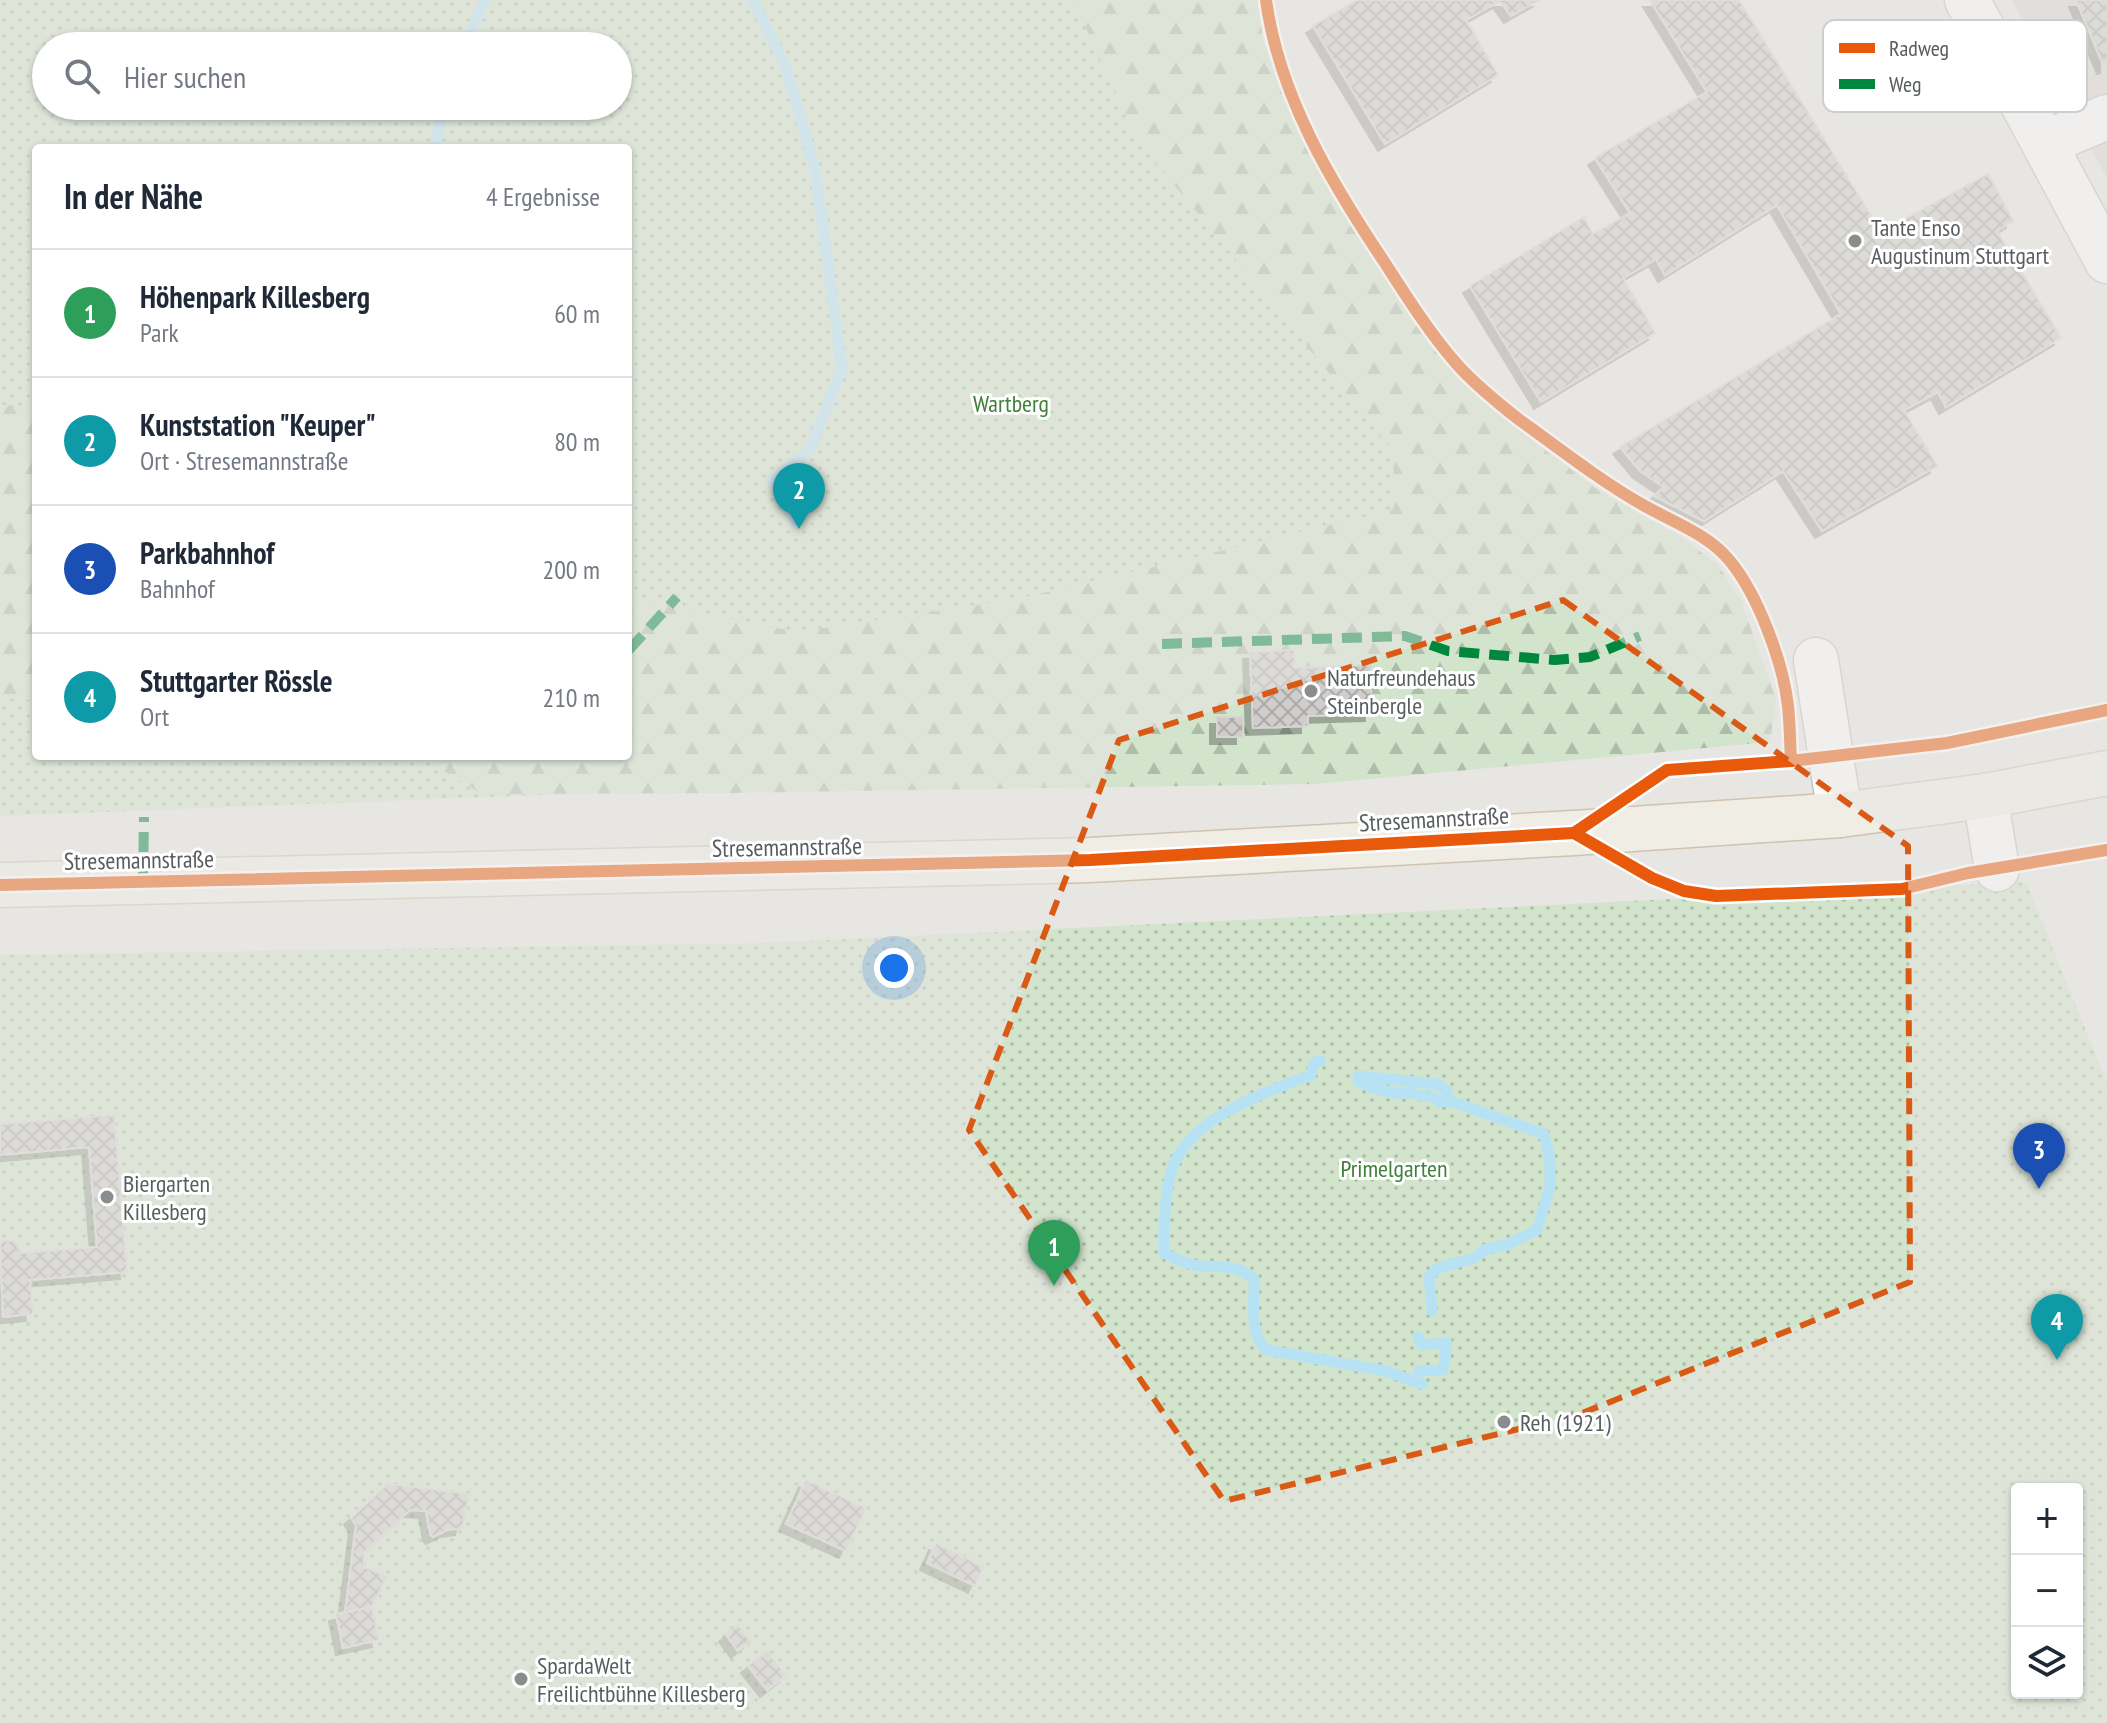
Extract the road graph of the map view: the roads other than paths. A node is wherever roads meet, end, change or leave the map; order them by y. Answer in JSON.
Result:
{"nodes":[{"id":1,"x":1967,"y":0,"type":"edge"},
{"id":2,"x":1985,"y":20,"type":"edge"},
{"id":3,"x":2067,"y":112,"type":"edge"},
{"id":4,"x":2084,"y":131,"type":"edge"},
{"id":5,"x":2107,"y":261,"type":"edge"},
{"id":6,"x":1816,"y":660,"type":"dead end"},
{"id":7,"x":2107,"y":773,"type":"edge"},
{"id":8,"x":1985,"y":796,"type":"junction"},
{"id":9,"x":1840,"y":815,"type":"junction"},
{"id":10,"x":1997,"y":869,"type":"dead end"},
{"id":11,"x":0,"y":885,"type":"edge"}],
"edges":[{"from":1,"to":2,"type":"street"},
{"from":3,"to":4,"type":"street"},
{"from":4,"to":5,"type":"street"},
{"from":6,"to":9,"type":"street"},
{"from":7,"to":8,"type":"main road","name":"Stresemannstraße"},
{"from":8,"to":9,"type":"main road","name":"Stresemannstraße"},
{"from":8,"to":10,"type":"street"},
{"from":9,"to":11,"type":"main road","name":"Stresemannstraße"}]}
